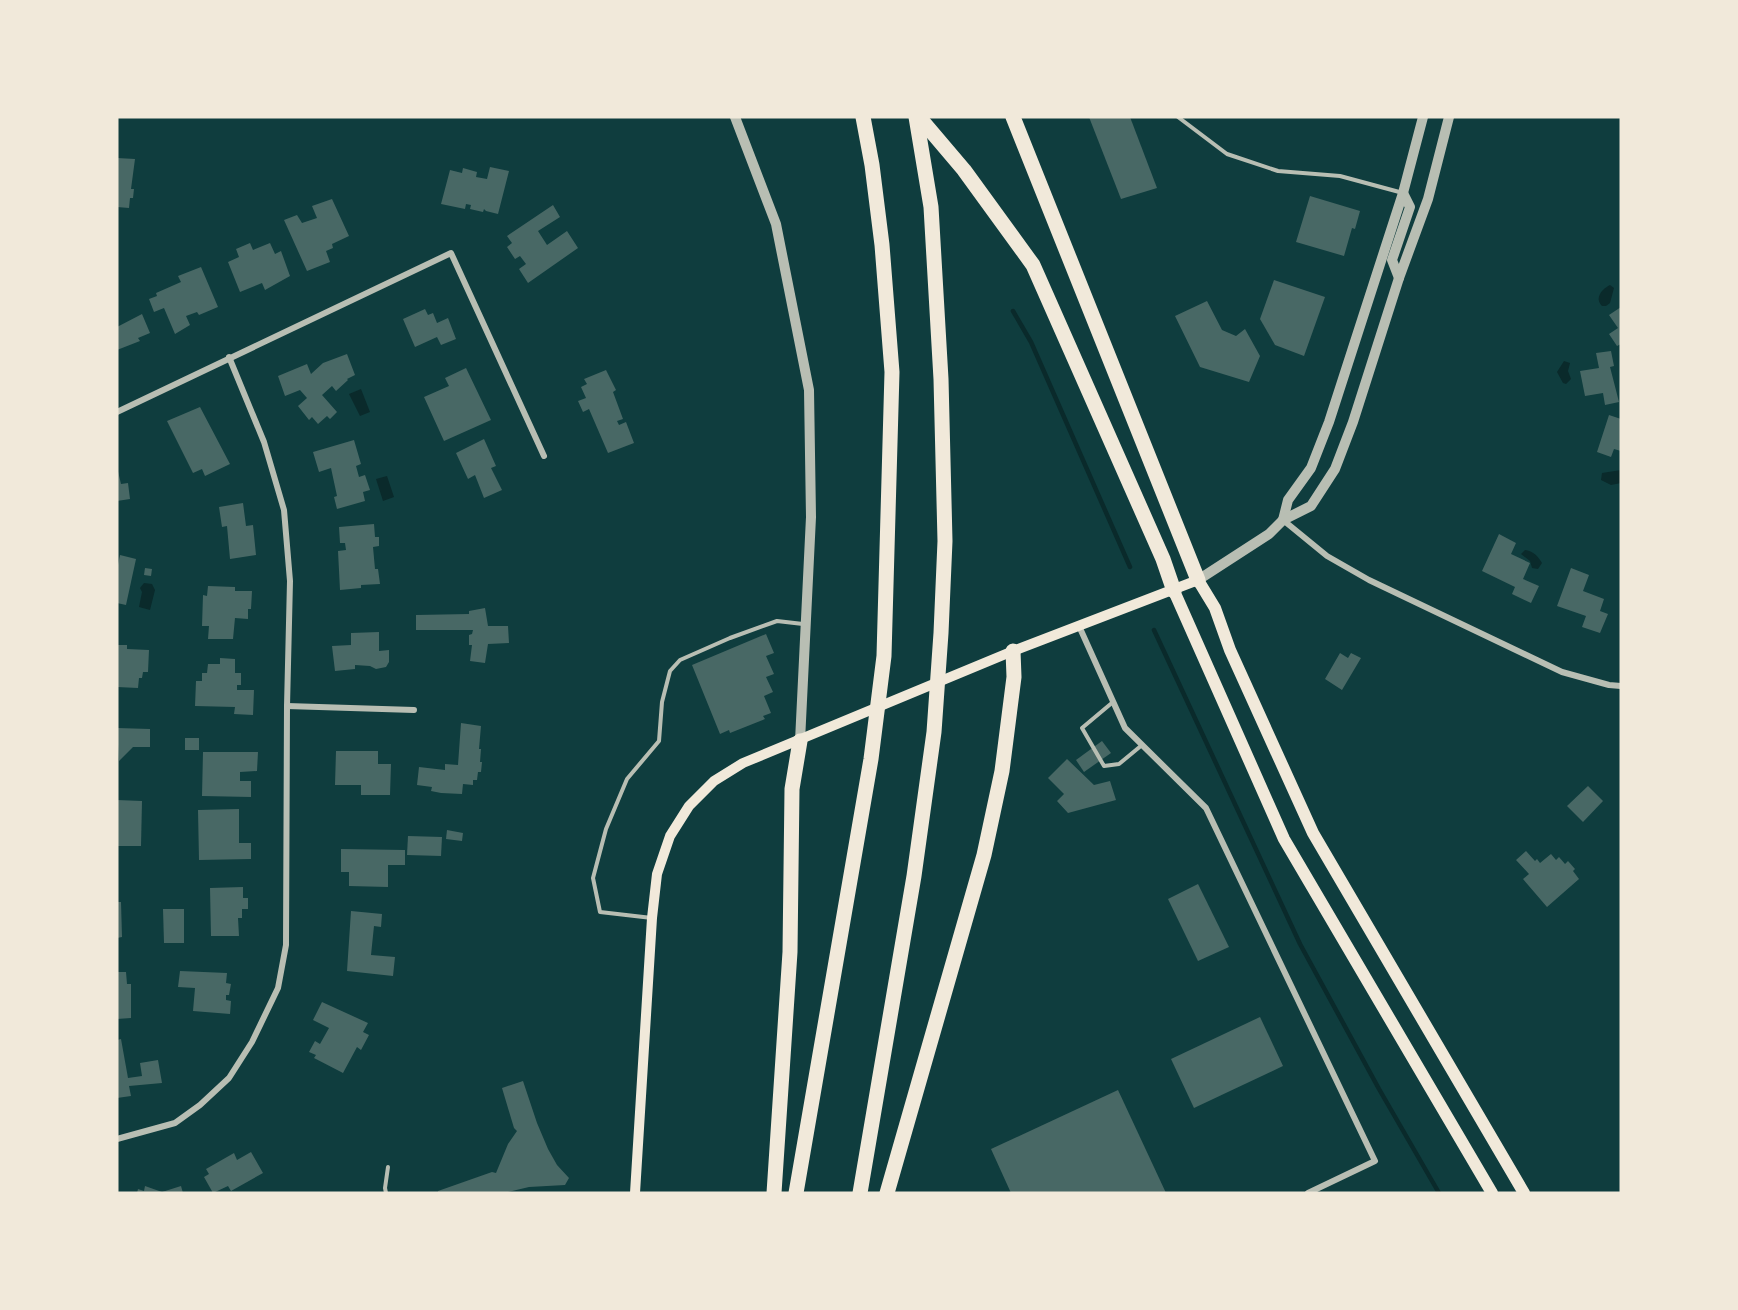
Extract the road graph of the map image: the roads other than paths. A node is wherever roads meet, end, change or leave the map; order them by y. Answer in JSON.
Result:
{"nodes":[{"id":1,"x":735,"y":117,"type":"edge"},
{"id":2,"x":863,"y":117,"type":"edge"},
{"id":3,"x":917,"y":117,"type":"edge"},
{"id":4,"x":1013,"y":117,"type":"edge"},
{"id":5,"x":1178,"y":117,"type":"edge"},
{"id":6,"x":1423,"y":117,"type":"edge"},
{"id":7,"x":1449,"y":117,"type":"edge"},
{"id":8,"x":1402,"y":193,"type":"junction"},
{"id":9,"x":1400,"y":278,"type":"junction"},
{"id":10,"x":229,"y":357,"type":"junction"},
{"id":11,"x":117,"y":412,"type":"edge"},
{"id":12,"x":544,"y":456,"type":"dead end"},
{"id":13,"x":1283,"y":520,"type":"junction"},
{"id":14,"x":1198,"y":580,"type":"junction"},
{"id":15,"x":1174,"y":591,"type":"junction"},
{"id":16,"x":805,"y":624,"type":"junction"},
{"id":17,"x":1079,"y":626,"type":"junction"},
{"id":18,"x":1013,"y":651,"type":"junction"},
{"id":19,"x":1621,"y":686,"type":"edge"},
{"id":20,"x":1113,"y":702,"type":"junction"},
{"id":21,"x":287,"y":706,"type":"junction"},
{"id":22,"x":414,"y":710,"type":"dead end"},
{"id":23,"x":800,"y":741,"type":"junction"},
{"id":24,"x":1142,"y":745,"type":"junction"},
{"id":25,"x":652,"y":918,"type":"junction"},
{"id":26,"x":117,"y":1139,"type":"edge"},
{"id":27,"x":388,"y":1167,"type":"dead end"},
{"id":28,"x":386,"y":1193,"type":"edge"},
{"id":29,"x":635,"y":1193,"type":"edge"},
{"id":30,"x":774,"y":1193,"type":"edge"},
{"id":31,"x":796,"y":1193,"type":"edge"},
{"id":32,"x":860,"y":1193,"type":"edge"},
{"id":33,"x":887,"y":1193,"type":"edge"},
{"id":34,"x":1308,"y":1193,"type":"edge"},
{"id":35,"x":1492,"y":1193,"type":"edge"},
{"id":36,"x":1524,"y":1193,"type":"edge"}],
"edges":[{"from":1,"to":16,"type":"street"},
{"from":2,"to":31,"type":"highway"},
{"from":3,"to":15,"type":"highway"},
{"from":3,"to":32,"type":"highway"},
{"from":4,"to":14,"type":"highway"},
{"from":5,"to":8,"type":"lane"},
{"from":6,"to":8,"type":"street"},
{"from":7,"to":9,"type":"street"},
{"from":8,"to":9,"type":"street"},
{"from":8,"to":13,"type":"street"},
{"from":9,"to":13,"type":"street"},
{"from":10,"to":11,"type":"street"},
{"from":10,"to":12,"type":"street"},
{"from":10,"to":21,"type":"street"},
{"from":13,"to":14,"type":"street"},
{"from":13,"to":19,"type":"street"},
{"from":14,"to":15,"type":"main road"},
{"from":14,"to":36,"type":"main road"},
{"from":15,"to":17,"type":"main road"},
{"from":15,"to":35,"type":"main road"},
{"from":16,"to":23,"type":"street"},
{"from":16,"to":25,"type":"lane"},
{"from":17,"to":18,"type":"main road"},
{"from":17,"to":20,"type":"street"},
{"from":18,"to":23,"type":"main road"},
{"from":18,"to":33,"type":"highway"},
{"from":20,"to":24,"type":"street"},
{"from":20,"to":24,"type":"lane"},
{"from":21,"to":22,"type":"street"},
{"from":21,"to":26,"type":"street"},
{"from":23,"to":25,"type":"main road"},
{"from":23,"to":30,"type":"highway"},
{"from":24,"to":34,"type":"street"},
{"from":25,"to":29,"type":"main road"},
{"from":27,"to":28,"type":"lane"}]}
